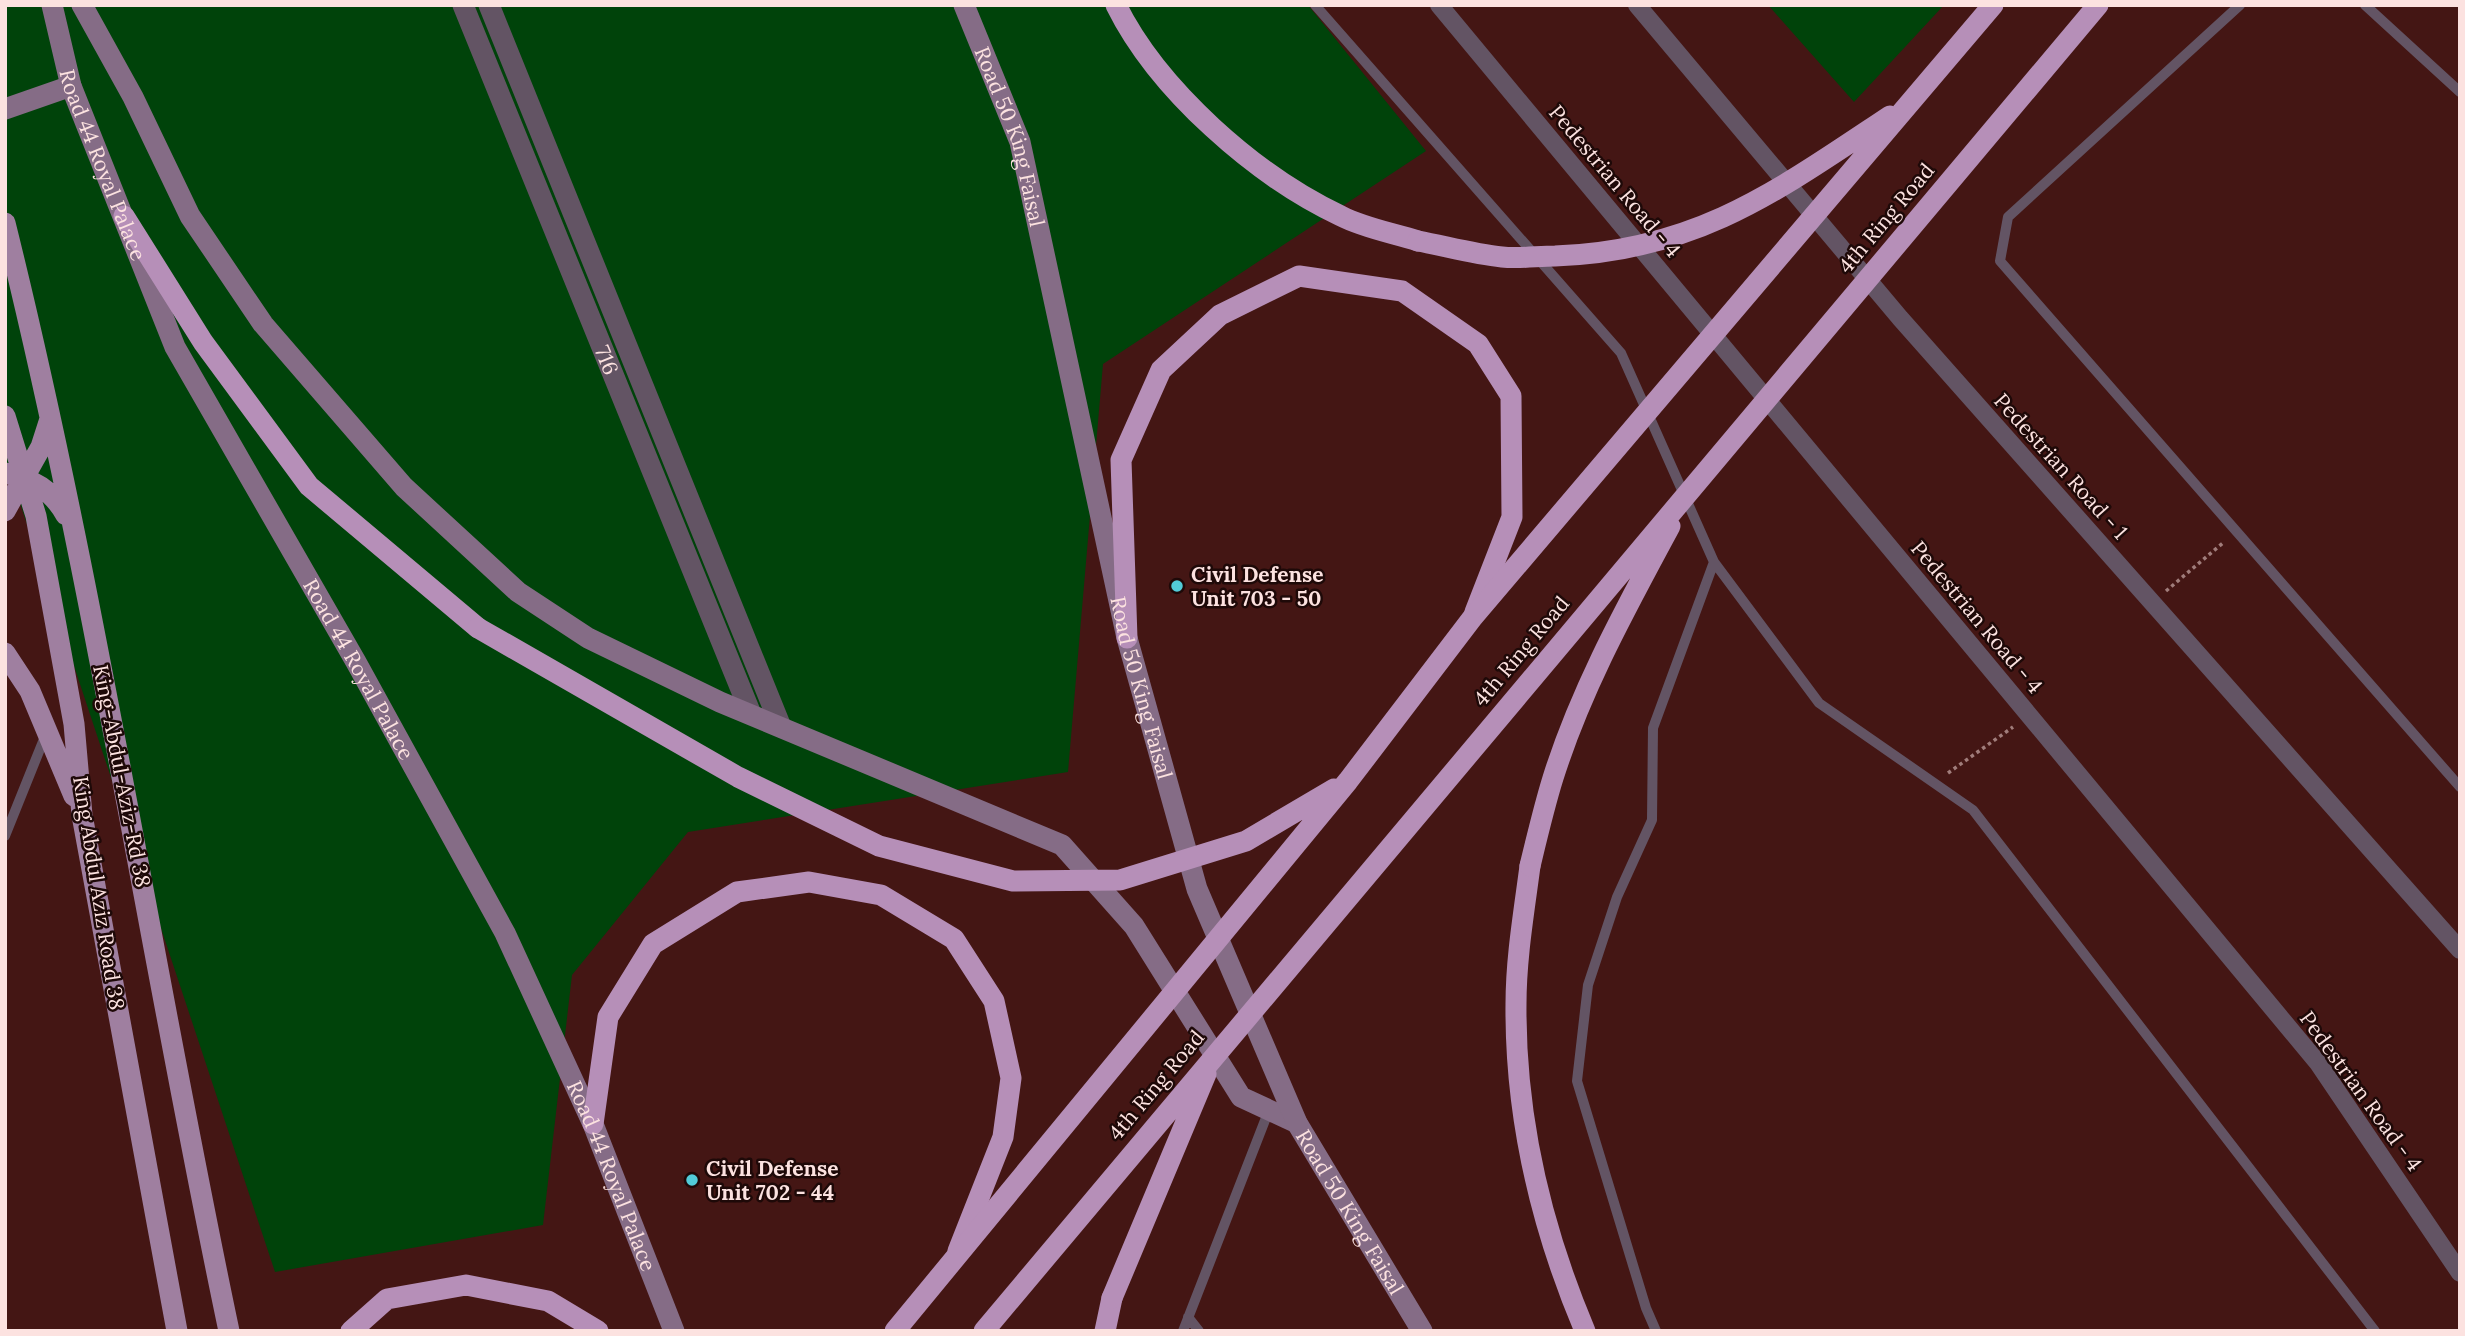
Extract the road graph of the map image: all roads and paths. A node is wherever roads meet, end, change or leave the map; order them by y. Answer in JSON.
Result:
{"nodes":[{"id":1,"x":52,"y":5,"type":"edge"},
{"id":2,"x":82,"y":5,"type":"edge"},
{"id":3,"x":463,"y":5,"type":"edge"},
{"id":4,"x":489,"y":5,"type":"edge"},
{"id":5,"x":964,"y":5,"type":"edge"},
{"id":6,"x":1116,"y":5,"type":"edge"},
{"id":7,"x":1315,"y":5,"type":"edge"},
{"id":8,"x":1439,"y":5,"type":"edge"},
{"id":9,"x":1637,"y":5,"type":"edge"},
{"id":10,"x":1993,"y":5,"type":"edge"},
{"id":11,"x":2098,"y":5,"type":"edge"},
{"id":12,"x":2240,"y":5,"type":"edge"},
{"id":13,"x":2365,"y":5,"type":"edge"},
{"id":14,"x":72,"y":86,"type":"junction"},
{"id":15,"x":2460,"y":92,"type":"edge"},
{"id":16,"x":1909,"y":104,"type":"junction"},
{"id":17,"x":5,"y":109,"type":"edge"},
{"id":18,"x":124,"y":216,"type":"junction"},
{"id":19,"x":5,"y":223,"type":"edge"},
{"id":20,"x":5,"y":416,"type":"edge"},
{"id":21,"x":51,"y":419,"type":"junction"},
{"id":22,"x":15,"y":475,"type":"edge"},
{"id":23,"x":1691,"y":488,"type":"junction"},
{"id":24,"x":5,"y":511,"type":"edge"},
{"id":25,"x":72,"y":526,"type":"junction"},
{"id":26,"x":2237,"y":532,"type":"junction"},
{"id":27,"x":1714,"y":562,"type":"junction"},
{"id":28,"x":2152,"y":603,"type":"junction"},
{"id":29,"x":1474,"y":617,"type":"junction"},
{"id":30,"x":1128,"y":638,"type":"junction"},
{"id":31,"x":5,"y":653,"type":"edge"},
{"id":32,"x":751,"y":715,"type":"junction"},
{"id":33,"x":2029,"y":716,"type":"junction"},
{"id":34,"x":781,"y":727,"type":"junction"},
{"id":35,"x":47,"y":731,"type":"junction"},
{"id":36,"x":1348,"y":781,"type":"junction"},
{"id":37,"x":1934,"y":783,"type":"junction"},
{"id":38,"x":2460,"y":787,"type":"edge"},
{"id":39,"x":82,"y":815,"type":"junction"},
{"id":40,"x":5,"y":836,"type":"edge"},
{"id":41,"x":2460,"y":950,"type":"edge"},
{"id":42,"x":1214,"y":1054,"type":"junction"},
{"id":43,"x":1269,"y":1110,"type":"junction"},
{"id":44,"x":1297,"y":1123,"type":"junction"},
{"id":45,"x":593,"y":1124,"type":"junction"},
{"id":46,"x":954,"y":1260,"type":"junction"},
{"id":47,"x":2460,"y":1273,"type":"edge"},
{"id":48,"x":1188,"y":1317,"type":"junction"},
{"id":49,"x":177,"y":1331,"type":"edge"},
{"id":50,"x":229,"y":1331,"type":"edge"},
{"id":51,"x":351,"y":1331,"type":"edge"},
{"id":52,"x":598,"y":1331,"type":"edge"},
{"id":53,"x":674,"y":1331,"type":"edge"},
{"id":54,"x":895,"y":1331,"type":"edge"},
{"id":55,"x":984,"y":1331,"type":"edge"},
{"id":56,"x":1105,"y":1331,"type":"edge"},
{"id":57,"x":1183,"y":1331,"type":"edge"},
{"id":58,"x":1199,"y":1331,"type":"edge"},
{"id":59,"x":1422,"y":1331,"type":"edge"},
{"id":60,"x":1585,"y":1331,"type":"edge"},
{"id":61,"x":1656,"y":1331,"type":"edge"},
{"id":62,"x":2375,"y":1331,"type":"edge"}],
"edges":[{"from":1,"to":14,"type":"main road","name":"Road 44 Royal Palace"},
{"from":2,"to":32,"type":"main road"},
{"from":3,"to":32,"type":"street","name":"716"},
{"from":4,"to":34,"type":"street"},
{"from":5,"to":30,"type":"main road","name":"Road 50 King Faisal"},
{"from":6,"to":16,"type":"highway","bridge":true},
{"from":7,"to":27,"type":"lane"},
{"from":8,"to":33,"type":"street","name":"Pedestrian Road - 4"},
{"from":9,"to":28,"type":"street","name":"Pedestrian Road - 1"},
{"from":10,"to":16,"type":"highway","name":"4th Ring Road","bridge":true},
{"from":11,"to":23,"type":"highway","name":"4th Ring Road","bridge":true},
{"from":12,"to":26,"type":"lane"},
{"from":13,"to":15,"type":"lane"},
{"from":14,"to":17,"type":"main road"},
{"from":14,"to":18,"type":"main road","name":"Road 44 Royal Palace"},
{"from":16,"to":29,"type":"highway","name":"4th Ring Road","bridge":true},
{"from":18,"to":36,"type":"highway","bridge":true},
{"from":18,"to":45,"type":"main road","name":"Road 44 Royal Palace"},
{"from":19,"to":21,"type":"main road","name":"King-Abdul-Aziz-Rd 38"},
{"from":20,"to":22,"type":"main road","name":"King Abdul Aziz Road 38"},
{"from":21,"to":22,"type":"main road"},
{"from":21,"to":25,"type":"main road","name":"King-Abdul-Aziz-Rd 38"},
{"from":22,"to":24,"type":"main road"},
{"from":22,"to":25,"type":"main road"},
{"from":22,"to":39,"type":"main road","name":"King Abdul Aziz Road 38"},
{"from":23,"to":42,"type":"highway","name":"4th Ring Road","bridge":true},
{"from":23,"to":60,"type":"highway","bridge":true},
{"from":25,"to":50,"type":"main road","name":"King-Abdul-Aziz-Rd 38"},
{"from":26,"to":28,"type":"path"},
{"from":26,"to":38,"type":"lane"},
{"from":27,"to":37,"type":"lane"},
{"from":27,"to":61,"type":"lane"},
{"from":28,"to":41,"type":"street","name":"Pedestrian Road - 1"},
{"from":29,"to":30,"type":"highway","bridge":true},
{"from":29,"to":36,"type":"highway","name":"4th Ring Road","bridge":true},
{"from":30,"to":44,"type":"main road","name":"Road 50 King Faisal"},
{"from":31,"to":35,"type":"main road"},
{"from":32,"to":34,"type":"main road"},
{"from":33,"to":37,"type":"path"},
{"from":33,"to":47,"type":"street","name":"Pedestrian Road - 4"},
{"from":34,"to":43,"type":"main road"},
{"from":35,"to":39,"type":"main road"},
{"from":35,"to":40,"type":"lane"},
{"from":36,"to":46,"type":"highway","name":"4th Ring Road","bridge":true},
{"from":37,"to":62,"type":"lane"},
{"from":39,"to":49,"type":"main road","name":"King Abdul Aziz Road 38"},
{"from":42,"to":55,"type":"highway","name":"4th Ring Road","bridge":true},
{"from":42,"to":56,"type":"highway","bridge":true},
{"from":43,"to":44,"type":"main road"},
{"from":43,"to":48,"type":"lane"},
{"from":44,"to":59,"type":"main road","name":"Road 50 King Faisal"},
{"from":45,"to":46,"type":"highway","bridge":true},
{"from":45,"to":53,"type":"main road","name":"Road 44 Royal Palace"},
{"from":46,"to":54,"type":"highway","name":"4th Ring Road","bridge":true},
{"from":48,"to":57,"type":"lane"},
{"from":48,"to":58,"type":"lane"},
{"from":51,"to":52,"type":"highway"}]}
